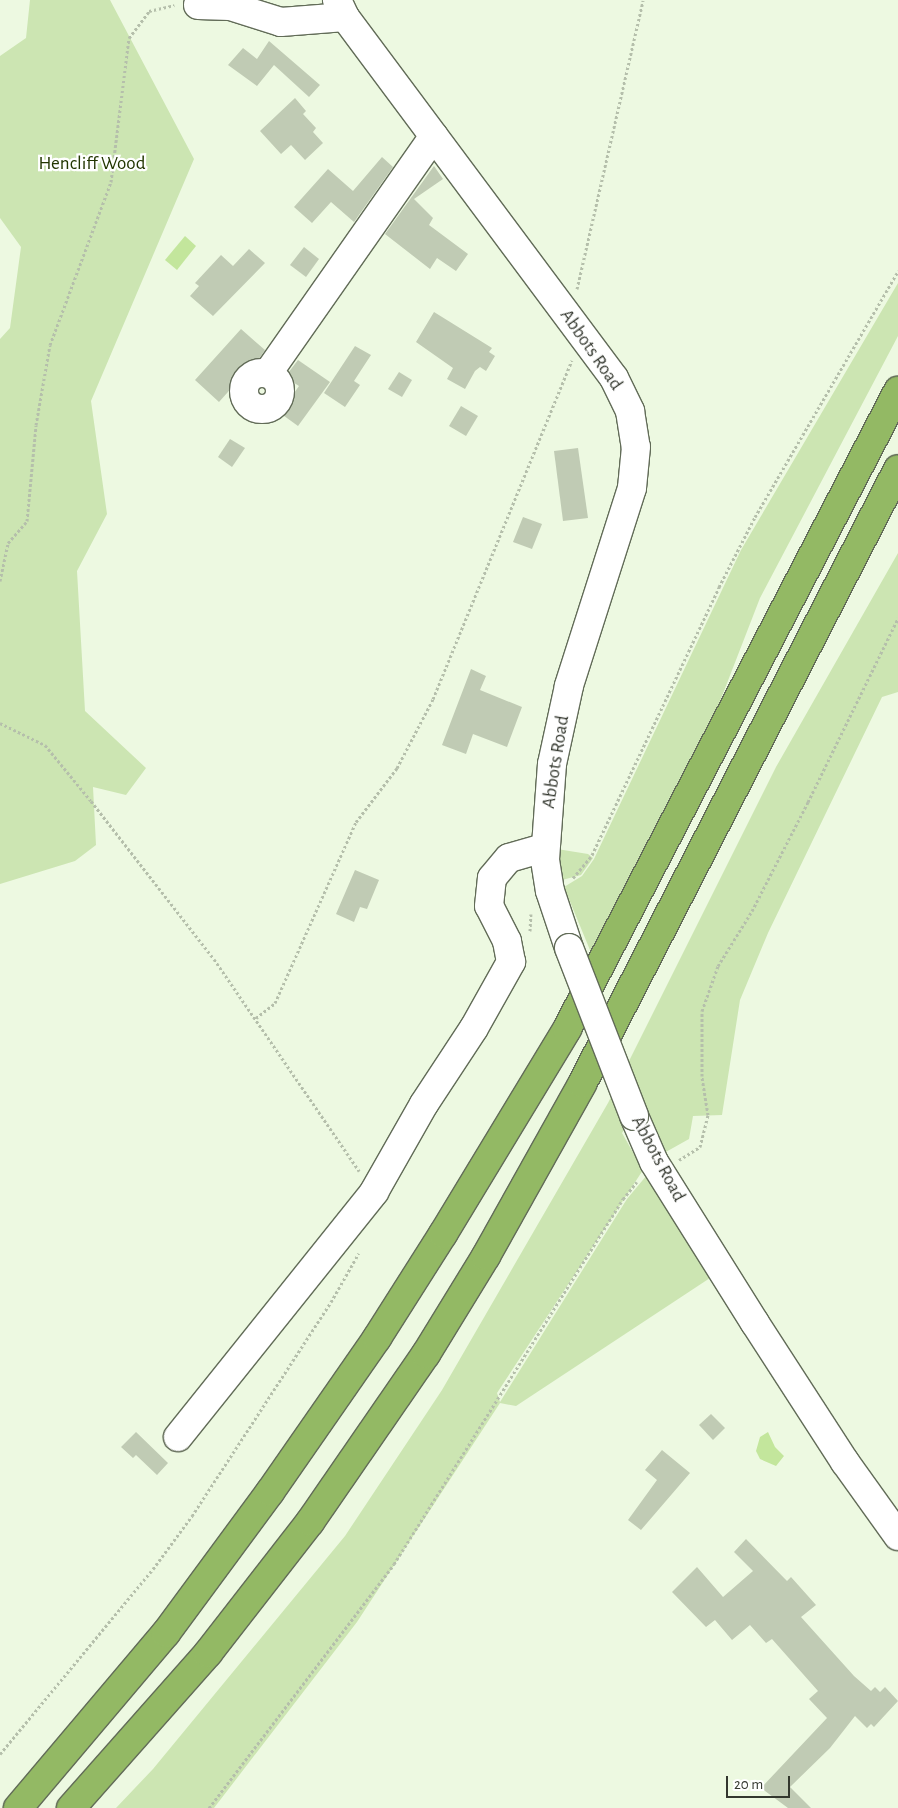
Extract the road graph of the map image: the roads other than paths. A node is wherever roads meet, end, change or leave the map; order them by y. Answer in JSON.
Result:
{"nodes":[{"id":1,"x":341,"y":8,"type":"edge"},
{"id":2,"x":207,"y":11,"type":"road end"},
{"id":3,"x":434,"y":136,"type":"junction"},
{"id":4,"x":268,"y":373,"type":"dead end"},
{"id":5,"x":898,"y":391,"type":"edge"},
{"id":6,"x":898,"y":469,"type":"edge"},
{"id":7,"x":545,"y":848,"type":"junction"},
{"id":8,"x":178,"y":1437,"type":"dead end"},
{"id":9,"x":898,"y":1536,"type":"edge"},
{"id":10,"x":18,"y":1808,"type":"edge"},
{"id":11,"x":71,"y":1808,"type":"edge"}],
"edges":[{"from":1,"to":2,"type":"street"},
{"from":1,"to":3,"type":"street","name":"Abbots Road"},
{"from":3,"to":4,"type":"street"},
{"from":3,"to":7,"type":"street","name":"Abbots Road"},
{"from":5,"to":10,"type":"highway"},
{"from":6,"to":11,"type":"highway"},
{"from":7,"to":8,"type":"street"},
{"from":7,"to":9,"type":"street","name":"Abbots Road","bridge":true}]}
